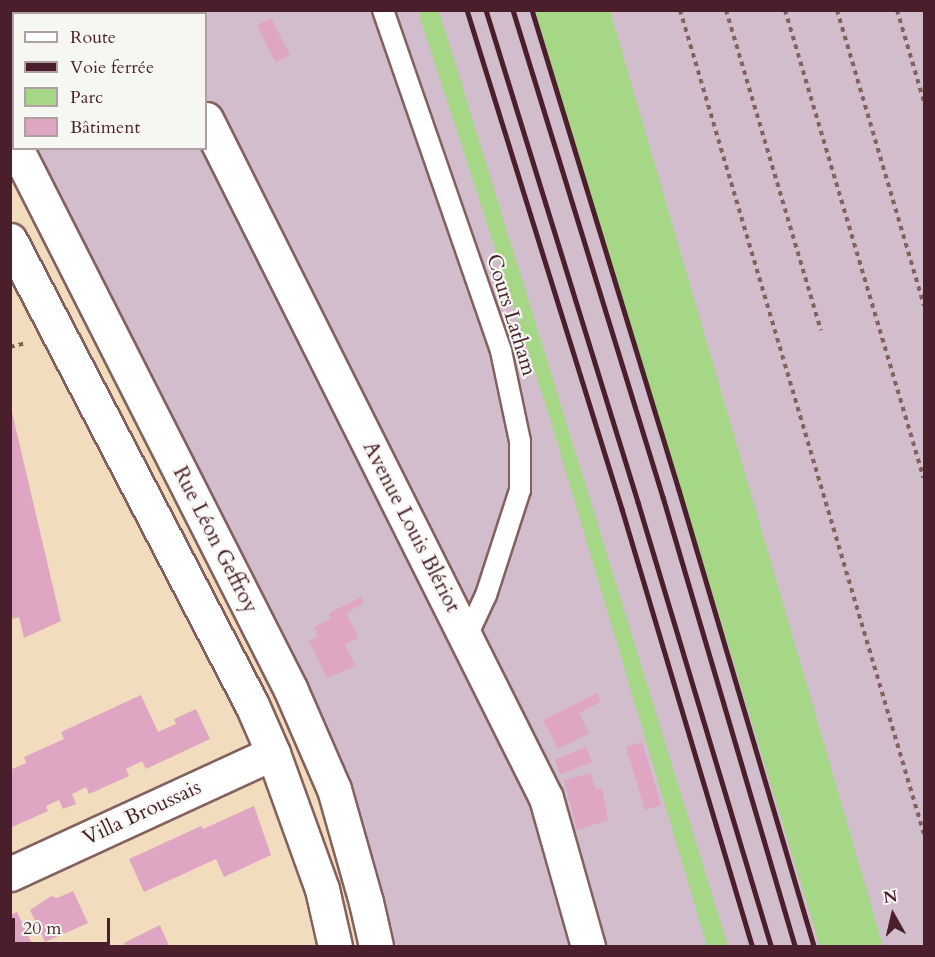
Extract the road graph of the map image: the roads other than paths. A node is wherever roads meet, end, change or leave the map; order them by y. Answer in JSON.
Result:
{"nodes":[{"id":1,"x":383,"y":10,"type":"edge"},
{"id":2,"x":207,"y":121,"type":"edge"},
{"id":3,"x":17,"y":150,"type":"edge"},
{"id":4,"x":10,"y":240,"type":"edge"},
{"id":5,"x":466,"y":638,"type":"junction"},
{"id":6,"x":273,"y":753,"type":"junction"},
{"id":7,"x":10,"y":874,"type":"edge"},
{"id":8,"x":335,"y":946,"type":"edge"},
{"id":9,"x":375,"y":946,"type":"edge"},
{"id":10,"x":588,"y":946,"type":"edge"}],
"edges":[{"from":1,"to":5,"type":"lane","name":"Cours Latham"},
{"from":2,"to":5,"type":"street","name":"Avenue Louis Blériot"},
{"from":3,"to":9,"type":"street","name":"Rue Léon Geffroy"},
{"from":4,"to":6,"type":"street","name":"Rue Léon Geffroy"},
{"from":5,"to":10,"type":"street","name":"Avenue Louis Blériot"},
{"from":6,"to":7,"type":"street","name":"Villa Broussais"},
{"from":6,"to":8,"type":"street","name":"Rue Léon Geffroy"}]}
